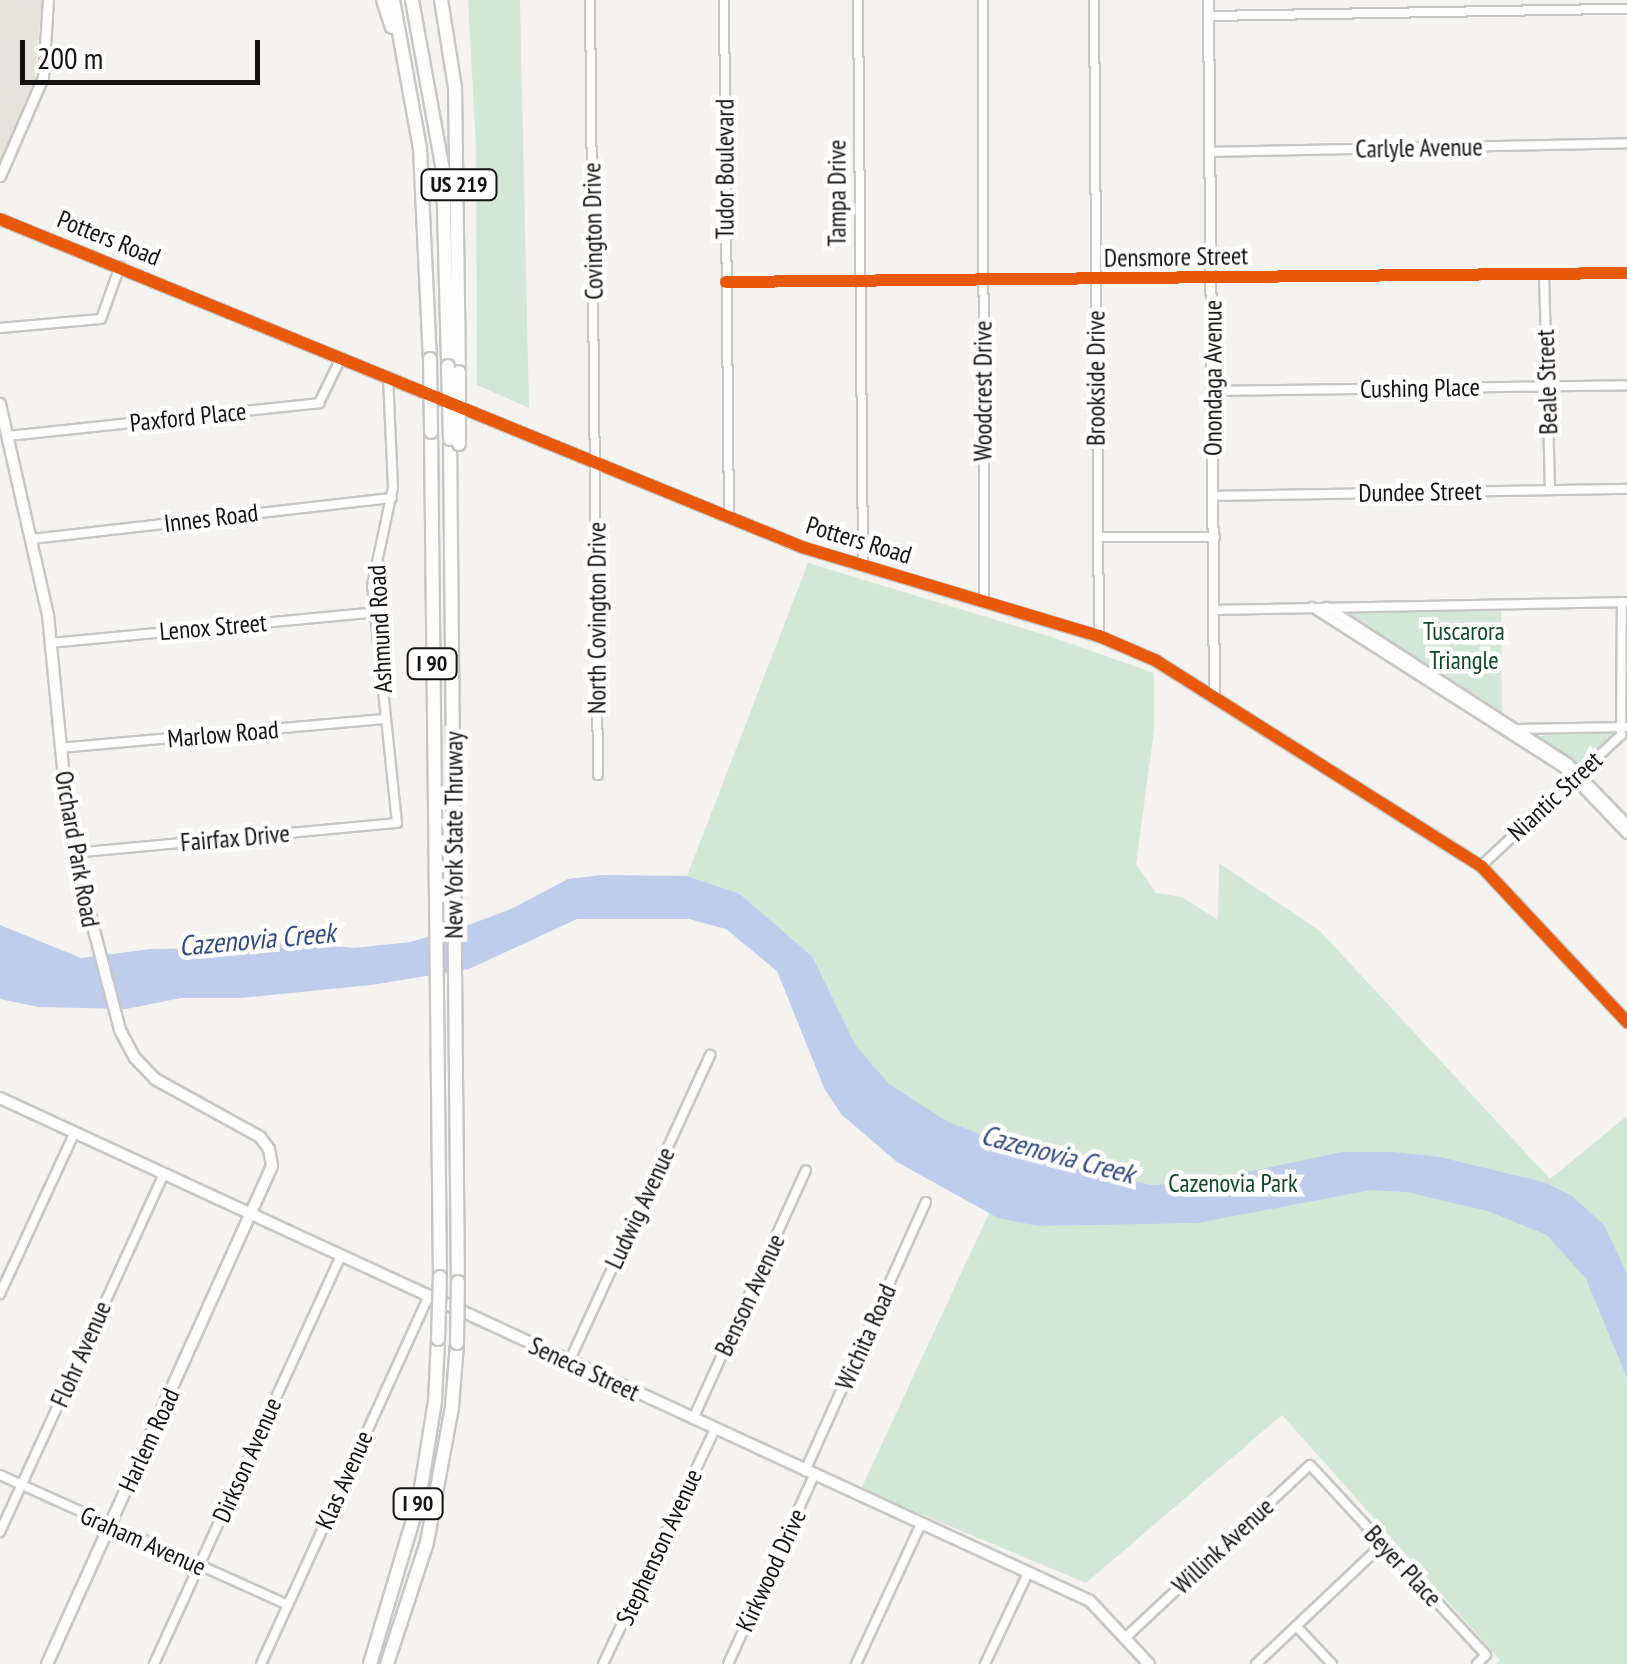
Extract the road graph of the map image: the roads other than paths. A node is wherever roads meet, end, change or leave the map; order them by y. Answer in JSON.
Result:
{"nodes":[{"id":1,"x":48,"y":0,"type":"edge"},
{"id":2,"x":383,"y":0,"type":"edge"},
{"id":3,"x":393,"y":0,"type":"edge"},
{"id":4,"x":412,"y":0,"type":"edge"},
{"id":5,"x":441,"y":0,"type":"edge"},
{"id":6,"x":590,"y":0,"type":"edge"},
{"id":7,"x":724,"y":0,"type":"edge"},
{"id":8,"x":858,"y":0,"type":"edge"},
{"id":9,"x":982,"y":0,"type":"edge"},
{"id":10,"x":1094,"y":0,"type":"edge"},
{"id":11,"x":1208,"y":0,"type":"edge"},
{"id":12,"x":1627,"y":9,"type":"edge"},
{"id":13,"x":1209,"y":16,"type":"junction"},
{"id":14,"x":411,"y":82,"type":"junction"},
{"id":15,"x":1627,"y":143,"type":"edge"},
{"id":16,"x":1210,"y":152,"type":"junction"},
{"id":17,"x":0,"y":176,"type":"edge"},
{"id":18,"x":0,"y":219,"type":"edge"},
{"id":19,"x":120,"y":266,"type":"junction"},
{"id":20,"x":1544,"y":274,"type":"junction"},
{"id":21,"x":1627,"y":274,"type":"edge"},
{"id":22,"x":982,"y":280,"type":"junction"},
{"id":23,"x":1212,"y":280,"type":"junction"},
{"id":24,"x":860,"y":281,"type":"junction"},
{"id":25,"x":1096,"y":281,"type":"junction"},
{"id":26,"x":726,"y":282,"type":"junction"},
{"id":27,"x":0,"y":328,"type":"edge"},
{"id":28,"x":341,"y":358,"type":"junction"},
{"id":29,"x":454,"y":369,"type":"junction"},
{"id":30,"x":388,"y":377,"type":"junction"},
{"id":31,"x":1627,"y":385,"type":"edge"},
{"id":32,"x":1546,"y":387,"type":"junction"},
{"id":33,"x":1213,"y":391,"type":"junction"},
{"id":34,"x":0,"y":404,"type":"edge"},
{"id":35,"x":7,"y":436,"type":"junction"},
{"id":36,"x":596,"y":462,"type":"junction"},
{"id":37,"x":1627,"y":489,"type":"edge"},
{"id":38,"x":1550,"y":490,"type":"junction"},
{"id":39,"x":1214,"y":496,"type":"junction"},
{"id":40,"x":392,"y":498,"type":"junction"},
{"id":41,"x":730,"y":517,"type":"junction"},
{"id":42,"x":1098,"y":537,"type":"junction"},
{"id":43,"x":1214,"y":537,"type":"junction"},
{"id":44,"x":31,"y":539,"type":"junction"},
{"id":45,"x":862,"y":566,"type":"junction"},
{"id":46,"x":454,"y":584,"type":"joint"},
{"id":47,"x":984,"y":602,"type":"junction"},
{"id":48,"x":1625,"y":602,"type":"edge"},
{"id":49,"x":1312,"y":607,"type":"junction"},
{"id":50,"x":1327,"y":607,"type":"junction"},
{"id":51,"x":1216,"y":610,"type":"junction"},
{"id":52,"x":375,"y":612,"type":"junction"},
{"id":53,"x":1098,"y":636,"type":"junction"},
{"id":54,"x":50,"y":643,"type":"junction"},
{"id":55,"x":1214,"y":695,"type":"junction"},
{"id":56,"x":386,"y":718,"type":"junction"},
{"id":57,"x":1625,"y":727,"type":"edge"},
{"id":58,"x":1503,"y":729,"type":"junction"},
{"id":59,"x":1516,"y":729,"type":"junction"},
{"id":60,"x":60,"y":748,"type":"junction"},
{"id":61,"x":598,"y":774,"type":"dead end"},
{"id":62,"x":1577,"y":775,"type":"junction"},
{"id":63,"x":396,"y":824,"type":"joint"},
{"id":64,"x":1627,"y":824,"type":"edge"},
{"id":65,"x":1627,"y":834,"type":"edge"},
{"id":66,"x":73,"y":853,"type":"junction"},
{"id":67,"x":1481,"y":866,"type":"junction"},
{"id":68,"x":1627,"y":1022,"type":"edge"},
{"id":69,"x":710,"y":1055,"type":"dead end"},
{"id":70,"x":0,"y":1098,"type":"edge"},
{"id":71,"x":74,"y":1134,"type":"junction"},
{"id":72,"x":806,"y":1170,"type":"dead end"},
{"id":73,"x":163,"y":1176,"type":"junction"},
{"id":74,"x":926,"y":1202,"type":"dead end"},
{"id":75,"x":252,"y":1216,"type":"junction"},
{"id":76,"x":341,"y":1256,"type":"junction"},
{"id":77,"x":0,"y":1294,"type":"edge"},
{"id":78,"x":428,"y":1297,"type":"junction"},
{"id":79,"x":569,"y":1362,"type":"junction"},
{"id":80,"x":693,"y":1419,"type":"junction"},
{"id":81,"x":715,"y":1429,"type":"junction"},
{"id":82,"x":810,"y":1473,"type":"junction"},
{"id":83,"x":0,"y":1475,"type":"edge"},
{"id":84,"x":1321,"y":1478,"type":"joint"},
{"id":85,"x":22,"y":1485,"type":"junction"},
{"id":86,"x":921,"y":1524,"type":"junction"},
{"id":87,"x":110,"y":1527,"type":"junction"},
{"id":88,"x":0,"y":1532,"type":"edge"},
{"id":89,"x":1382,"y":1544,"type":"junction"},
{"id":90,"x":198,"y":1567,"type":"junction"},
{"id":91,"x":1028,"y":1573,"type":"junction"},
{"id":92,"x":288,"y":1605,"type":"junction"},
{"id":93,"x":1296,"y":1626,"type":"junction"},
{"id":94,"x":1125,"y":1638,"type":"junction"},
{"id":95,"x":47,"y":1664,"type":"edge"},
{"id":96,"x":154,"y":1664,"type":"edge"},
{"id":97,"x":260,"y":1664,"type":"edge"},
{"id":98,"x":370,"y":1664,"type":"edge"},
{"id":99,"x":387,"y":1664,"type":"edge"},
{"id":100,"x":603,"y":1664,"type":"edge"},
{"id":101,"x":728,"y":1664,"type":"edge"},
{"id":102,"x":856,"y":1664,"type":"edge"},
{"id":103,"x":985,"y":1664,"type":"edge"},
{"id":104,"x":1149,"y":1664,"type":"edge"},
{"id":105,"x":1256,"y":1664,"type":"edge"},
{"id":106,"x":1332,"y":1664,"type":"edge"},
{"id":107,"x":1477,"y":1664,"type":"edge"}],
"edges":[{"from":1,"to":17,"type":"street"},
{"from":2,"to":14,"type":"highway"},
{"from":3,"to":14,"type":"highway","name":"New York State Thruway","number":"I 90"},
{"from":4,"to":29,"type":"highway"},
{"from":5,"to":29,"type":"highway","number":"US 219"},
{"from":6,"to":36,"type":"street","name":"Covington Drive"},
{"from":7,"to":26,"type":"street","name":"Tudor Boulevard"},
{"from":8,"to":24,"type":"street","name":"Tampa Drive"},
{"from":9,"to":22,"type":"street","name":"Woodcrest Drive"},
{"from":10,"to":25,"type":"street","name":"Brookside Drive"},
{"from":11,"to":13,"type":"street","name":"Onondaga Avenue"},
{"from":12,"to":13,"type":"street"},
{"from":13,"to":16,"type":"street","name":"Onondaga Avenue"},
{"from":14,"to":98,"type":"highway","name":"New York State Thruway","number":"I 90","bridge":true},
{"from":15,"to":16,"type":"street","name":"Carlyle Avenue"},
{"from":16,"to":23,"type":"street","name":"Onondaga Avenue"},
{"from":18,"to":19,"type":"street","name":"Potters Road"},
{"from":19,"to":27,"type":"street"},
{"from":19,"to":28,"type":"street","name":"Potters Road"},
{"from":20,"to":21,"type":"street","name":"Densmore Street"},
{"from":20,"to":23,"type":"street","name":"Densmore Street"},
{"from":20,"to":32,"type":"street","name":"Beale Street"},
{"from":22,"to":24,"type":"street","name":"Densmore Street"},
{"from":22,"to":25,"type":"street","name":"Densmore Street"},
{"from":22,"to":47,"type":"street","name":"Woodcrest Drive"},
{"from":23,"to":25,"type":"street","name":"Densmore Street"},
{"from":23,"to":33,"type":"street","name":"Onondaga Avenue"},
{"from":24,"to":26,"type":"street","name":"Densmore Street"},
{"from":24,"to":45,"type":"street","name":"Tampa Drive"},
{"from":25,"to":42,"type":"street","name":"Brookside Drive"},
{"from":26,"to":41,"type":"street","name":"Tudor Boulevard"},
{"from":28,"to":30,"type":"street","name":"Potters Road"},
{"from":28,"to":35,"type":"street","name":"Paxford Place"},
{"from":29,"to":46,"type":"highway","number":"US 219","bridge":true},
{"from":30,"to":36,"type":"street","name":"Potters Road"},
{"from":30,"to":40,"type":"street","name":"Ashmund Road"},
{"from":31,"to":32,"type":"street","name":"Cushing Place"},
{"from":32,"to":33,"type":"street","name":"Cushing Place"},
{"from":32,"to":38,"type":"street","name":"Beale Street"},
{"from":33,"to":39,"type":"street","name":"Onondaga Avenue"},
{"from":34,"to":35,"type":"main road","name":"Orchard Park Road"},
{"from":35,"to":44,"type":"main road","name":"Orchard Park Road"},
{"from":36,"to":41,"type":"street","name":"Potters Road"},
{"from":36,"to":61,"type":"street","name":"North Covington Drive"},
{"from":37,"to":38,"type":"street","name":"Dundee Street"},
{"from":38,"to":39,"type":"street","name":"Dundee Street"},
{"from":39,"to":43,"type":"street","name":"Onondaga Avenue"},
{"from":40,"to":44,"type":"street","name":"Innes Road"},
{"from":40,"to":52,"type":"street","name":"Ashmund Road"},
{"from":41,"to":45,"type":"street","name":"Potters Road"},
{"from":42,"to":43,"type":"street"},
{"from":42,"to":53,"type":"street","name":"Brookside Drive"},
{"from":43,"to":51,"type":"street","name":"Onondaga Avenue"},
{"from":44,"to":54,"type":"main road","name":"Orchard Park Road"},
{"from":45,"to":47,"type":"street","name":"Potters Road"},
{"from":46,"to":99,"type":"highway","name":"New York State Thruway","number":"I 90","bridge":true},
{"from":47,"to":53,"type":"street","name":"Potters Road"},
{"from":48,"to":50,"type":"street"},
{"from":48,"to":57,"type":"street"},
{"from":49,"to":50,"type":"street"},
{"from":49,"to":51,"type":"street"},
{"from":49,"to":58,"type":"street"},
{"from":50,"to":59,"type":"street"},
{"from":51,"to":55,"type":"street","name":"Onondaga Avenue"},
{"from":52,"to":54,"type":"street","name":"Lenox Street"},
{"from":52,"to":56,"type":"street","name":"Ashmund Road"},
{"from":53,"to":55,"type":"street","name":"Potters Road"},
{"from":54,"to":60,"type":"main road","name":"Orchard Park Road"},
{"from":55,"to":67,"type":"street","name":"Potters Road"},
{"from":56,"to":60,"type":"street","name":"Marlow Road"},
{"from":56,"to":63,"type":"street","name":"Ashmund Road"},
{"from":57,"to":59,"type":"street"},
{"from":57,"to":62,"type":"street","name":"Niantic Street"},
{"from":58,"to":59,"type":"street"},
{"from":58,"to":62,"type":"street"},
{"from":59,"to":62,"type":"street"},
{"from":60,"to":66,"type":"main road","name":"Orchard Park Road"},
{"from":62,"to":64,"type":"street"},
{"from":62,"to":65,"type":"street"},
{"from":62,"to":67,"type":"street","name":"Niantic Street"},
{"from":63,"to":66,"type":"street","name":"Fairfax Drive"},
{"from":66,"to":75,"type":"main road","name":"Orchard Park Road"},
{"from":67,"to":68,"type":"street","name":"Potters Road"},
{"from":69,"to":79,"type":"street","name":"Ludwig Avenue"},
{"from":70,"to":71,"type":"main road","name":"Seneca Street"},
{"from":71,"to":73,"type":"main road","name":"Seneca Street"},
{"from":71,"to":77,"type":"street"},
{"from":72,"to":80,"type":"street","name":"Benson Avenue"},
{"from":73,"to":75,"type":"main road","name":"Seneca Street"},
{"from":73,"to":85,"type":"street","name":"Flohr Avenue"},
{"from":74,"to":82,"type":"street","name":"Wichita Road"},
{"from":75,"to":76,"type":"main road","name":"Seneca Street"},
{"from":75,"to":87,"type":"main road","name":"Harlem Road"},
{"from":76,"to":78,"type":"main road","name":"Seneca Street"},
{"from":76,"to":90,"type":"street","name":"Dirkson Avenue"},
{"from":78,"to":79,"type":"main road","name":"Seneca Street"},
{"from":78,"to":92,"type":"street","name":"Klas Avenue"},
{"from":79,"to":80,"type":"main road","name":"Seneca Street"},
{"from":80,"to":81,"type":"main road","name":"Seneca Street"},
{"from":81,"to":82,"type":"main road","name":"Seneca Street"},
{"from":81,"to":100,"type":"street","name":"Stephenson Avenue"},
{"from":82,"to":86,"type":"main road","name":"Seneca Street"},
{"from":82,"to":101,"type":"street","name":"Kirkwood Drive"},
{"from":83,"to":85,"type":"street","name":"Graham Avenue"},
{"from":84,"to":89,"type":"street","name":"Beyer Place"},
{"from":84,"to":94,"type":"street","name":"Willink Avenue"},
{"from":85,"to":87,"type":"street","name":"Graham Avenue"},
{"from":85,"to":88,"type":"street","name":"Flohr Avenue"},
{"from":86,"to":91,"type":"main road","name":"Seneca Street"},
{"from":86,"to":102,"type":"street"},
{"from":87,"to":90,"type":"street","name":"Graham Avenue"},
{"from":87,"to":95,"type":"main road","name":"Harlem Road"},
{"from":89,"to":93,"type":"street"},
{"from":89,"to":107,"type":"street","name":"Beyer Place"},
{"from":90,"to":92,"type":"street","name":"Graham Avenue"},
{"from":90,"to":96,"type":"street","name":"Dirkson Avenue"},
{"from":91,"to":94,"type":"main road","name":"Seneca Street"},
{"from":91,"to":103,"type":"street"},
{"from":92,"to":97,"type":"street","name":"Klas Avenue"},
{"from":93,"to":105,"type":"street"},
{"from":93,"to":106,"type":"street"},
{"from":94,"to":104,"type":"main road","name":"Seneca Street"}]}
